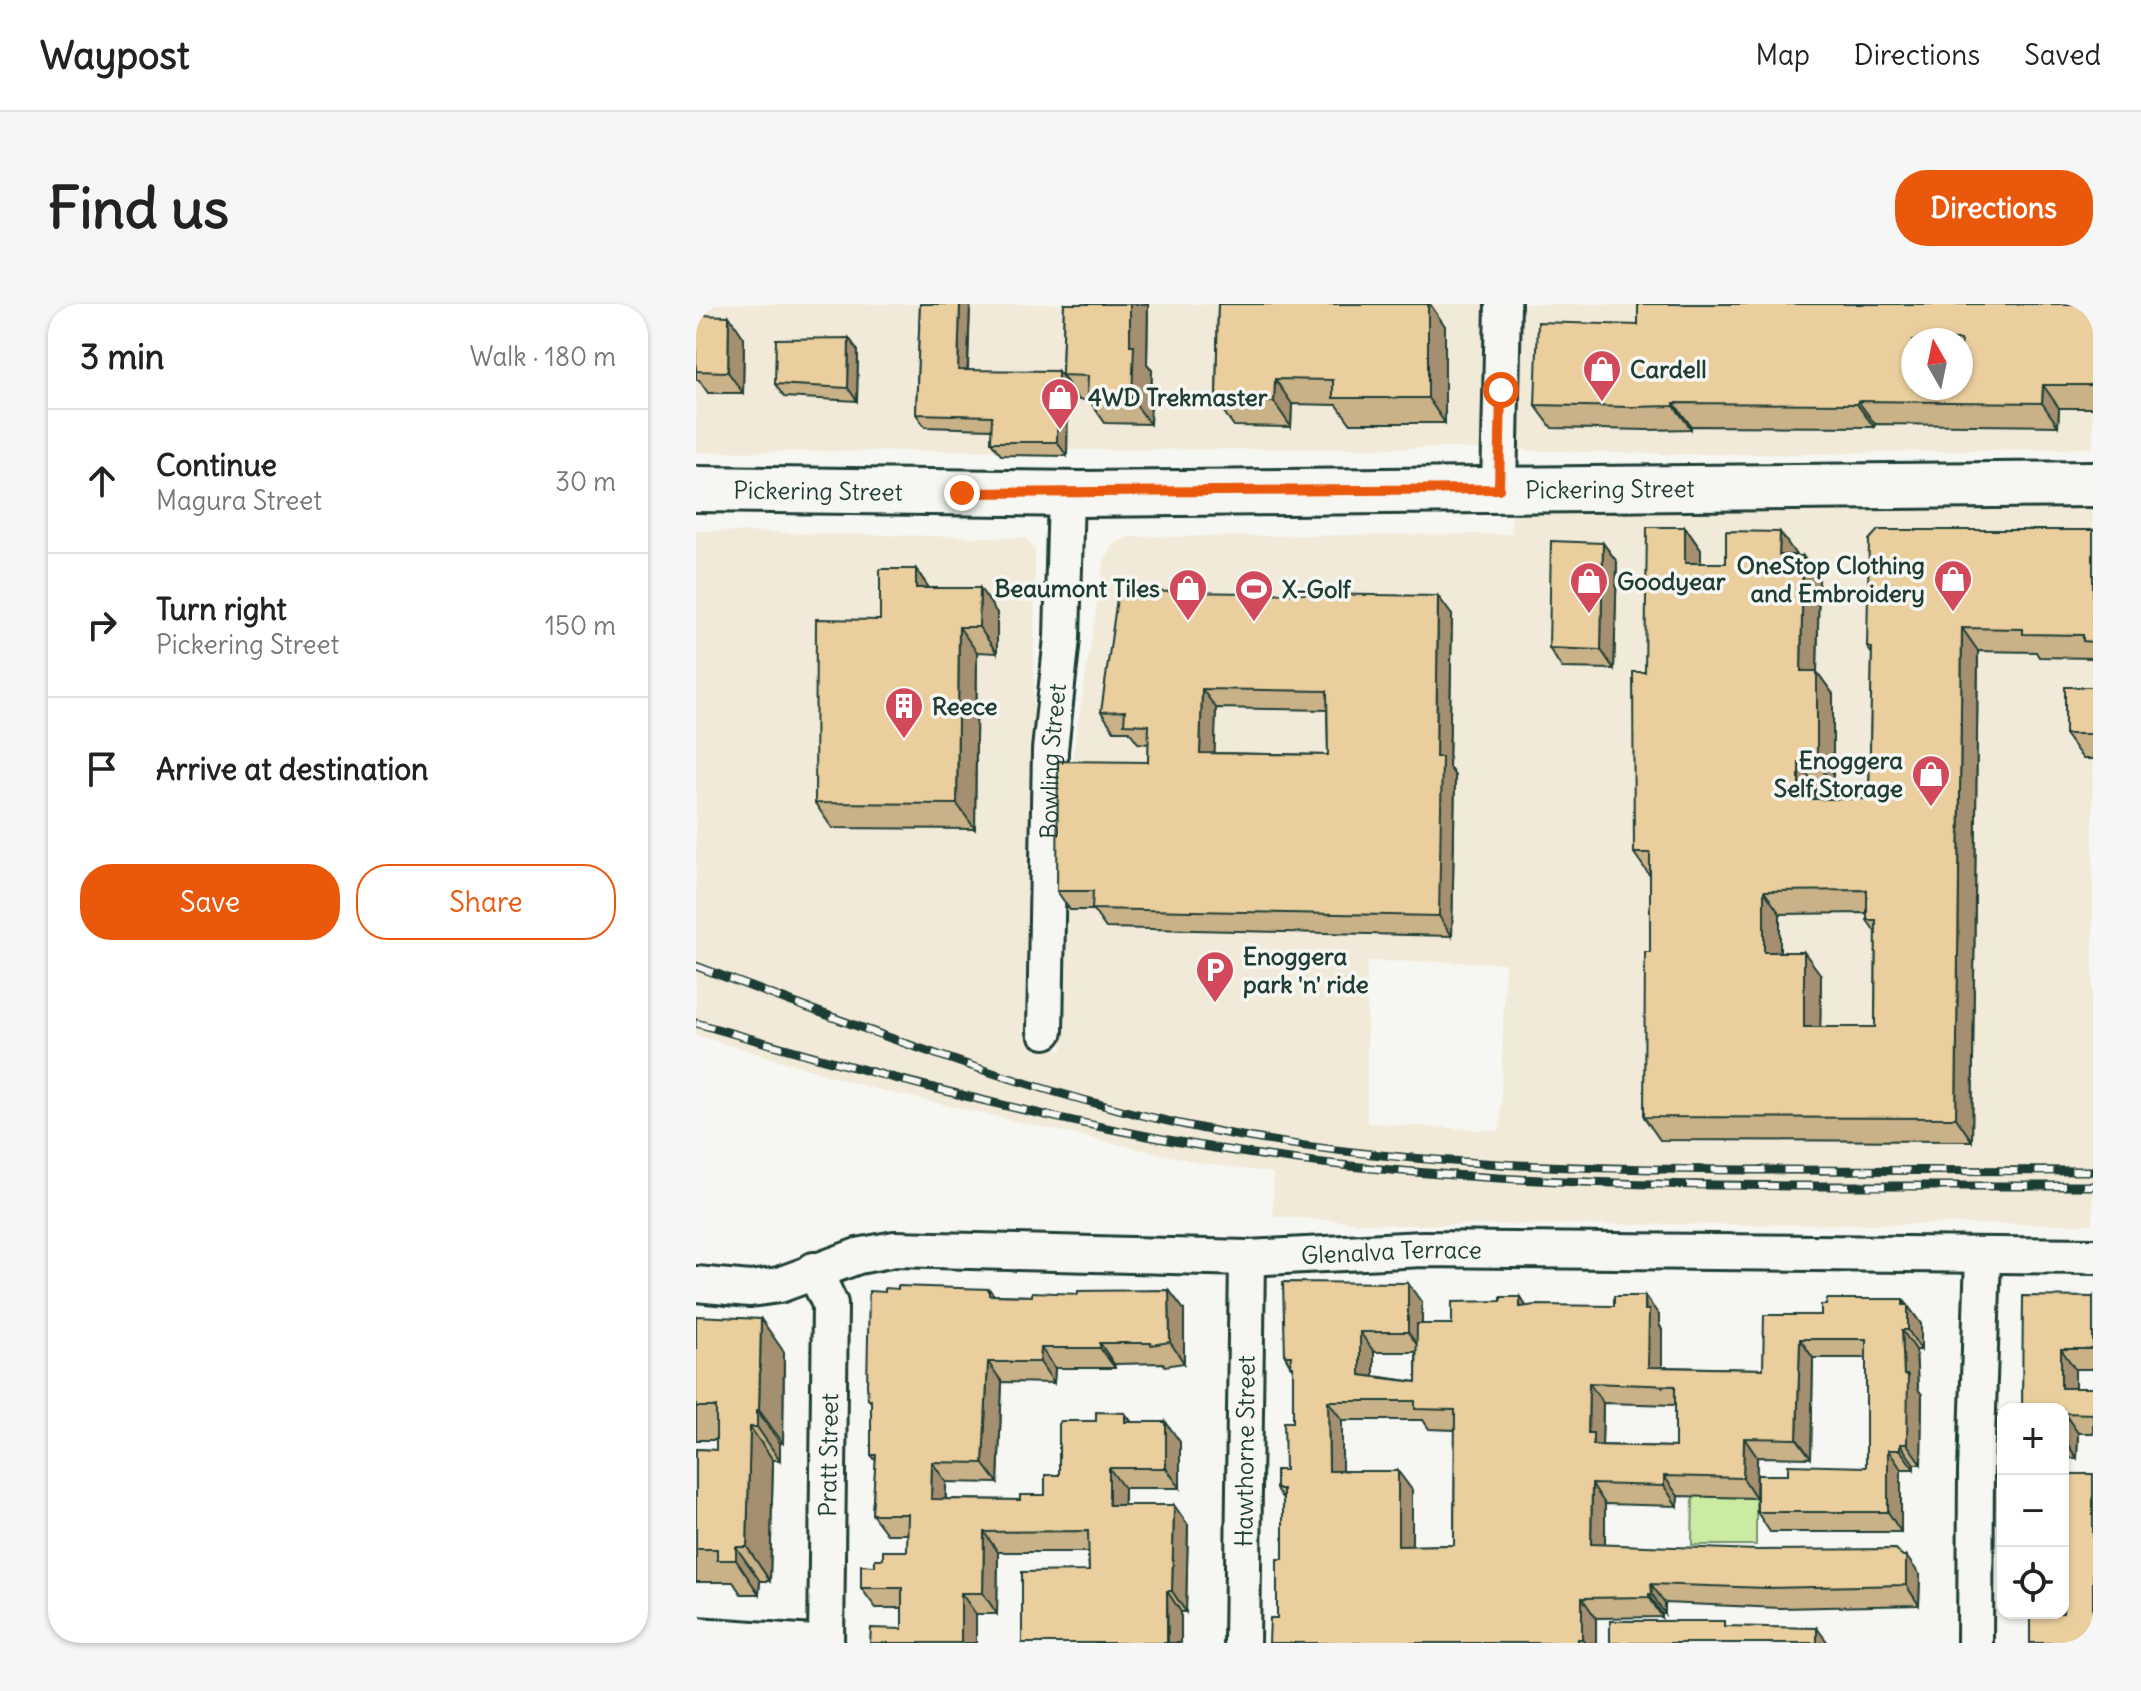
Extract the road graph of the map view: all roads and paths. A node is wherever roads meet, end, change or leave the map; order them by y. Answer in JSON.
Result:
{"nodes":[{"id":1,"x":1503,"y":304,"type":"edge"},
{"id":2,"x":2093,"y":484,"type":"edge"},
{"id":3,"x":696,"y":489,"type":"edge"},
{"id":4,"x":1499,"y":489,"type":"junction"},
{"id":5,"x":1066,"y":494,"type":"junction"},
{"id":6,"x":1045,"y":1031,"type":"dead end"},
{"id":7,"x":1983,"y":1255,"type":"junction"},
{"id":8,"x":2093,"y":1256,"type":"edge"},
{"id":9,"x":1247,"y":1258,"type":"junction"},
{"id":10,"x":814,"y":1270,"type":"junction"},
{"id":11,"x":696,"y":1284,"type":"edge"},
{"id":12,"x":696,"y":1635,"type":"edge"},
{"id":13,"x":814,"y":1643,"type":"edge"},
{"id":14,"x":826,"y":1643,"type":"edge"},
{"id":15,"x":1242,"y":1643,"type":"edge"},
{"id":16,"x":1975,"y":1643,"type":"edge"}],
"edges":[{"from":1,"to":4,"type":"street"},
{"from":2,"to":4,"type":"main road","name":"Pickering Street"},
{"from":3,"to":5,"type":"main road","name":"Pickering Street"},
{"from":4,"to":5,"type":"main road","name":"Pickering Street"},
{"from":5,"to":6,"type":"street","name":"Bowling Street"},
{"from":7,"to":8,"type":"street","name":"Glenalva Terrace"},
{"from":7,"to":9,"type":"street","name":"Glenalva Terrace"},
{"from":7,"to":16,"type":"street"},
{"from":9,"to":10,"type":"street","name":"Glenalva Terrace"},
{"from":9,"to":15,"type":"street","name":"Hawthorne Street"},
{"from":10,"to":11,"type":"street","name":"Glenalva Terrace"},
{"from":10,"to":14,"type":"street","name":"Pratt Street"},
{"from":12,"to":13,"type":"street"}]}
